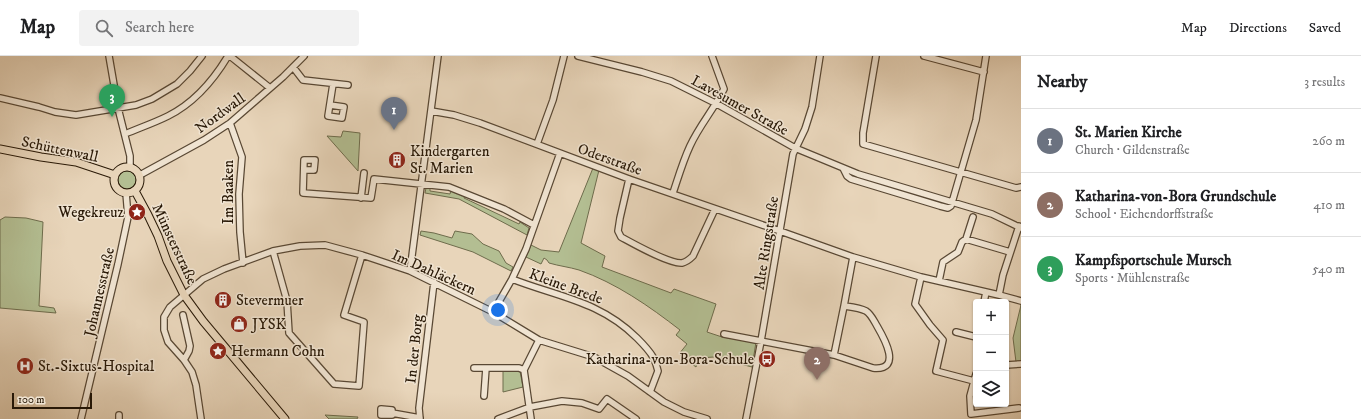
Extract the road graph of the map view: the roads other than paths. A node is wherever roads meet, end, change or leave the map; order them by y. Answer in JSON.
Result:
{"nodes":[{"id":1,"x":109,"y":56,"type":"edge"},
{"id":2,"x":202,"y":56,"type":"edge"},
{"id":3,"x":229,"y":56,"type":"edge"},
{"id":4,"x":304,"y":56,"type":"edge"},
{"id":5,"x":438,"y":56,"type":"edge"},
{"id":6,"x":564,"y":56,"type":"edge"},
{"id":7,"x":578,"y":56,"type":"edge"},
{"id":8,"x":712,"y":56,"type":"edge"},
{"id":9,"x":820,"y":56,"type":"edge"},
{"id":10,"x":876,"y":56,"type":"edge"},
{"id":11,"x":924,"y":56,"type":"edge"},
{"id":12,"x":986,"y":56,"type":"edge"},
{"id":13,"x":293,"y":67,"type":"junction"},
{"id":14,"x":984,"y":72,"type":"junction"},
{"id":15,"x":332,"y":84,"type":"junction"},
{"id":16,"x":348,"y":85,"type":"dead end"},
{"id":17,"x":270,"y":88,"type":"junction"},
{"id":18,"x":0,"y":98,"type":"edge"},
{"id":19,"x":717,"y":104,"type":"junction"},
{"id":20,"x":330,"y":105,"type":"dead end"},
{"id":21,"x":118,"y":108,"type":"junction"},
{"id":22,"x":431,"y":111,"type":"junction"},
{"id":23,"x":230,"y":123,"type":"junction"},
{"id":24,"x":125,"y":134,"type":"junction"},
{"id":25,"x":537,"y":144,"type":"junction"},
{"id":26,"x":795,"y":148,"type":"junction"},
{"id":27,"x":0,"y":149,"type":"edge"},
{"id":28,"x":560,"y":153,"type":"junction"},
{"id":29,"x":130,"y":166,"type":"junction"},
{"id":30,"x":304,"y":170,"type":"dead end"},
{"id":31,"x":962,"y":172,"type":"junction"},
{"id":32,"x":115,"y":175,"type":"junction"},
{"id":33,"x":140,"y":175,"type":"junction"},
{"id":34,"x":374,"y":178,"type":"junction"},
{"id":35,"x":629,"y":179,"type":"junction"},
{"id":36,"x":422,"y":184,"type":"junction"},
{"id":37,"x":1021,"y":187,"type":"edge"},
{"id":38,"x":135,"y":191,"type":"junction"},
{"id":39,"x":126,"y":193,"type":"junction"},
{"id":40,"x":673,"y":193,"type":"junction"},
{"id":41,"x":361,"y":198,"type":"junction"},
{"id":42,"x":953,"y":202,"type":"junction"},
{"id":43,"x":715,"y":209,"type":"junction"},
{"id":44,"x":973,"y":217,"type":"dead end"},
{"id":45,"x":534,"y":225,"type":"junction"},
{"id":46,"x":1020,"y":227,"type":"edge"},
{"id":47,"x":780,"y":231,"type":"junction"},
{"id":48,"x":966,"y":239,"type":"junction"},
{"id":49,"x":273,"y":251,"type":"junction"},
{"id":50,"x":1010,"y":252,"type":"junction"},
{"id":51,"x":362,"y":255,"type":"junction"},
{"id":52,"x":853,"y":257,"type":"junction"},
{"id":53,"x":243,"y":263,"type":"junction"},
{"id":54,"x":410,"y":271,"type":"junction"},
{"id":55,"x":921,"y":277,"type":"junction"},
{"id":56,"x":512,"y":279,"type":"junction"},
{"id":57,"x":939,"y":281,"type":"junction"},
{"id":58,"x":434,"y":282,"type":"junction"},
{"id":59,"x":986,"y":292,"type":"junction"},
{"id":60,"x":184,"y":295,"type":"junction"},
{"id":61,"x":999,"y":295,"type":"junction"},
{"id":62,"x":985,"y":299,"type":"edge"},
{"id":63,"x":1021,"y":301,"type":"edge"},
{"id":64,"x":844,"y":306,"type":"junction"},
{"id":65,"x":493,"y":312,"type":"junction"},
{"id":66,"x":183,"y":315,"type":"dead end"},
{"id":67,"x":956,"y":332,"type":"dead end"},
{"id":68,"x":724,"y":334,"type":"dead end"},
{"id":69,"x":973,"y":335,"type":"edge"},
{"id":70,"x":539,"y":340,"type":"junction"},
{"id":71,"x":761,"y":341,"type":"junction"},
{"id":72,"x":834,"y":354,"type":"junction"},
{"id":73,"x":184,"y":360,"type":"junction"},
{"id":74,"x":1021,"y":364,"type":"edge"},
{"id":75,"x":1009,"y":365,"type":"edge"},
{"id":76,"x":474,"y":368,"type":"dead end"},
{"id":77,"x":486,"y":368,"type":"junction"},
{"id":78,"x":524,"y":370,"type":"junction"},
{"id":79,"x":973,"y":381,"type":"edge"},
{"id":80,"x":973,"y":385,"type":"edge"},
{"id":81,"x":650,"y":392,"type":"junction"},
{"id":82,"x":484,"y":396,"type":"dead end"},
{"id":83,"x":530,"y":407,"type":"junction"},
{"id":84,"x":1019,"y":408,"type":"dead end"},
{"id":85,"x":392,"y":413,"type":"dead end"},
{"id":86,"x":501,"y":418,"type":"edge"},
{"id":87,"x":81,"y":419,"type":"edge"},
{"id":88,"x":201,"y":419,"type":"edge"},
{"id":89,"x":285,"y":419,"type":"edge"},
{"id":90,"x":420,"y":419,"type":"edge"},
{"id":91,"x":531,"y":419,"type":"edge"},
{"id":92,"x":636,"y":419,"type":"edge"},
{"id":93,"x":707,"y":419,"type":"edge"},
{"id":94,"x":746,"y":419,"type":"edge"}],
"edges":[{"from":1,"to":21,"type":"street"},
{"from":2,"to":21,"type":"street"},
{"from":3,"to":17,"type":"street"},
{"from":3,"to":24,"type":"street"},
{"from":4,"to":13,"type":"street","name":"Nordwall"},
{"from":5,"to":22,"type":"street"},
{"from":6,"to":25,"type":"street"},
{"from":7,"to":19,"type":"street","name":"Lavesumer Straße"},
{"from":8,"to":19,"type":"street"},
{"from":9,"to":26,"type":"street","name":"Alte Ringstraße"},
{"from":10,"to":31,"type":"street"},
{"from":11,"to":14,"type":"street"},
{"from":12,"to":14,"type":"street"},
{"from":13,"to":15,"type":"street"},
{"from":13,"to":17,"type":"street","name":"Nordwall"},
{"from":14,"to":31,"type":"street"},
{"from":15,"to":16,"type":"street"},
{"from":15,"to":20,"type":"street"},
{"from":17,"to":23,"type":"street","name":"Nordwall"},
{"from":18,"to":21,"type":"street"},
{"from":19,"to":26,"type":"street","name":"Lavesumer Straße"},
{"from":19,"to":40,"type":"street"},
{"from":21,"to":24,"type":"street"},
{"from":22,"to":25,"type":"street","name":"Oderstraße"},
{"from":22,"to":36,"type":"street"},
{"from":23,"to":33,"type":"street","name":"Nordwall"},
{"from":23,"to":53,"type":"street","name":"Im Baaken"},
{"from":24,"to":29,"type":"street"},
{"from":25,"to":28,"type":"street","name":"Oderstraße"},
{"from":26,"to":42,"type":"street","name":"Lavesumer Straße"},
{"from":26,"to":47,"type":"street","name":"Alte Ringstraße"},
{"from":27,"to":32,"type":"main road","name":"Schüttenwall"},
{"from":28,"to":35,"type":"street","name":"Oderstraße"},
{"from":28,"to":45,"type":"street"},
{"from":29,"to":32,"type":"main road"},
{"from":29,"to":33,"type":"main road"},
{"from":30,"to":41,"type":"street"},
{"from":31,"to":37,"type":"street"},
{"from":31,"to":42,"type":"street"},
{"from":32,"to":39,"type":"main road"},
{"from":33,"to":38,"type":"main road"},
{"from":34,"to":36,"type":"street"},
{"from":34,"to":41,"type":"street"},
{"from":34,"to":41,"type":"street"},
{"from":35,"to":40,"type":"street","name":"Oderstraße"},
{"from":35,"to":43,"type":"street"},
{"from":36,"to":45,"type":"street"},
{"from":36,"to":54,"type":"street"},
{"from":38,"to":39,"type":"main road"},
{"from":38,"to":60,"type":"main road","name":"Münsterstraße"},
{"from":39,"to":87,"type":"street","name":"Johannesstraße"},
{"from":40,"to":43,"type":"street","name":"Oderstraße"},
{"from":42,"to":46,"type":"street","name":"Lavesumer Straße"},
{"from":43,"to":47,"type":"street","name":"Oderstraße"},
{"from":44,"to":48,"type":"street"},
{"from":45,"to":56,"type":"street"},
{"from":46,"to":50,"type":"street"},
{"from":47,"to":52,"type":"street","name":"Oderstraße"},
{"from":47,"to":71,"type":"street","name":"Alte Ringstraße"},
{"from":48,"to":50,"type":"street"},
{"from":48,"to":57,"type":"street"},
{"from":49,"to":51,"type":"street","name":"Im Dahläckern"},
{"from":49,"to":51,"type":"street"},
{"from":49,"to":53,"type":"street","name":"Im Dahläckern"},
{"from":50,"to":61,"type":"street"},
{"from":51,"to":54,"type":"street","name":"Im Dahläckern"},
{"from":52,"to":55,"type":"street","name":"Oderstraße"},
{"from":52,"to":64,"type":"street"},
{"from":53,"to":60,"type":"street","name":"Im Dahläckern"},
{"from":54,"to":58,"type":"street","name":"Im Dahläckern"},
{"from":55,"to":57,"type":"street","name":"Oderstraße"},
{"from":55,"to":79,"type":"street"},
{"from":56,"to":65,"type":"street"},
{"from":56,"to":81,"type":"street","name":"Kleine Brede"},
{"from":57,"to":59,"type":"street","name":"Oderstraße"},
{"from":58,"to":65,"type":"street","name":"Im Dahläckern"},
{"from":58,"to":90,"type":"street","name":"In der Borg"},
{"from":59,"to":61,"type":"street","name":"Oderstraße"},
{"from":59,"to":62,"type":"street"},
{"from":60,"to":73,"type":"street","name":"Im Dahläckern"},
{"from":60,"to":89,"type":"main road","name":"Münsterstraße"},
{"from":61,"to":63,"type":"street","name":"Oderstraße"},
{"from":64,"to":72,"type":"street"},
{"from":64,"to":72,"type":"street"},
{"from":65,"to":70,"type":"street","name":"Im Dahläckern"},
{"from":66,"to":73,"type":"street"},
{"from":67,"to":69,"type":"street"},
{"from":68,"to":71,"type":"street"},
{"from":70,"to":78,"type":"street"},
{"from":70,"to":81,"type":"street","name":"Im Dahläckern"},
{"from":71,"to":72,"type":"street"},
{"from":71,"to":94,"type":"street","name":"Alte Ringstraße"},
{"from":73,"to":88,"type":"street"},
{"from":74,"to":75,"type":"street"},
{"from":76,"to":77,"type":"street"},
{"from":77,"to":78,"type":"street"},
{"from":77,"to":82,"type":"street"},
{"from":78,"to":83,"type":"street"},
{"from":80,"to":84,"type":"street"},
{"from":81,"to":93,"type":"street","name":"Im Dahläckern"},
{"from":83,"to":86,"type":"street"},
{"from":83,"to":91,"type":"street"},
{"from":83,"to":92,"type":"street"},
{"from":85,"to":90,"type":"street","name":"In der Borg"}]}
